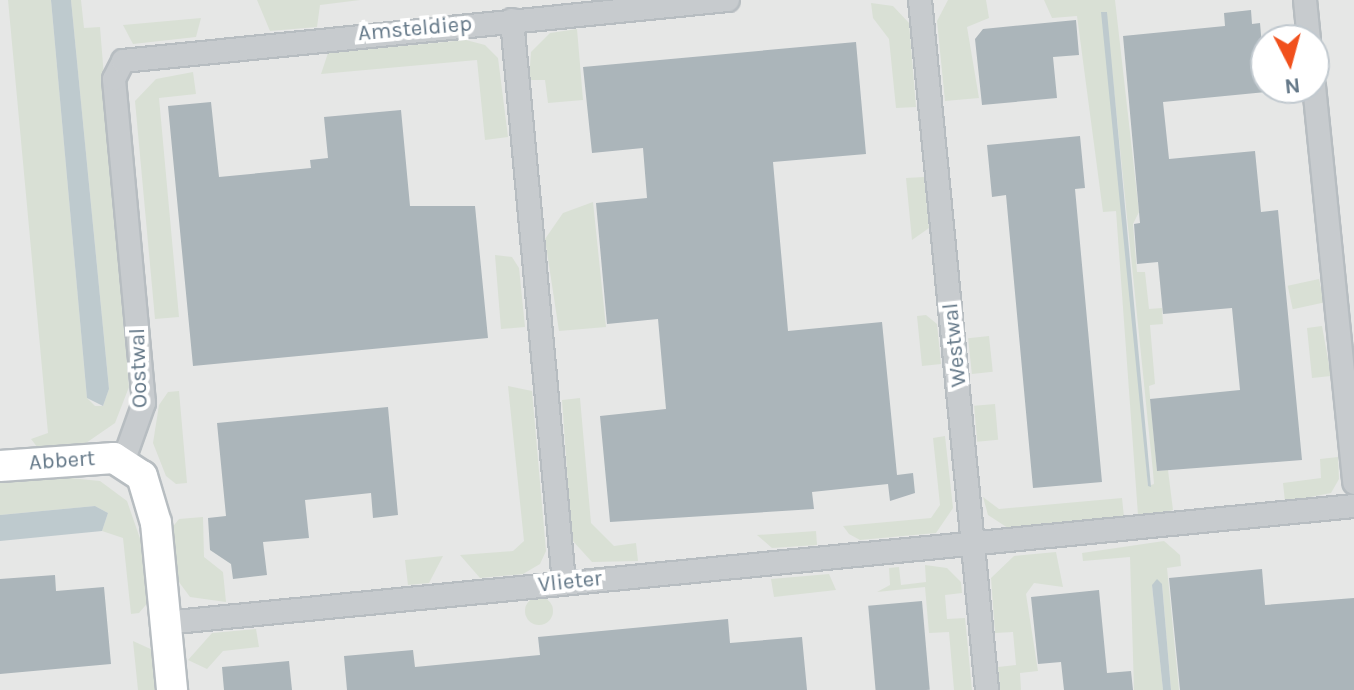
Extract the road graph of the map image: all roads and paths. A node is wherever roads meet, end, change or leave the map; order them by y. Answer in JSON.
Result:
{"nodes":[{"id":1,"x":728,"y":0,"type":"edge"},
{"id":2,"x":920,"y":0,"type":"edge"},
{"id":3,"x":1305,"y":0,"type":"edge"},
{"id":4,"x":512,"y":20,"type":"junction"},
{"id":5,"x":1307,"y":24,"type":"edge"},
{"id":6,"x":114,"y":79,"type":"joint"},
{"id":7,"x":1316,"y":104,"type":"edge"},
{"id":8,"x":123,"y":462,"type":"junction"},
{"id":9,"x":0,"y":466,"type":"edge"},
{"id":10,"x":1354,"y":483,"type":"edge"},
{"id":11,"x":1354,"y":506,"type":"edge"},
{"id":12,"x":974,"y":542,"type":"junction"},
{"id":13,"x":564,"y":583,"type":"junction"},
{"id":14,"x":165,"y":623,"type":"junction"},
{"id":15,"x":172,"y":690,"type":"edge"},
{"id":16,"x":987,"y":690,"type":"edge"}],
"edges":[{"from":1,"to":4,"type":"street","name":"Amsteldiep"},
{"from":2,"to":12,"type":"street","name":"Westwal"},
{"from":3,"to":5,"type":"street"},
{"from":4,"to":6,"type":"street","name":"Amsteldiep"},
{"from":4,"to":13,"type":"street"},
{"from":6,"to":8,"type":"street","name":"Oostwal"},
{"from":7,"to":10,"type":"street"},
{"from":8,"to":9,"type":"street","name":"Abbert"},
{"from":8,"to":14,"type":"street"},
{"from":11,"to":12,"type":"street","name":"Vlieter"},
{"from":12,"to":13,"type":"street","name":"Vlieter"},
{"from":12,"to":16,"type":"street","name":"Westwal"},
{"from":13,"to":14,"type":"street","name":"Vlieter"},
{"from":14,"to":15,"type":"street"}]}
